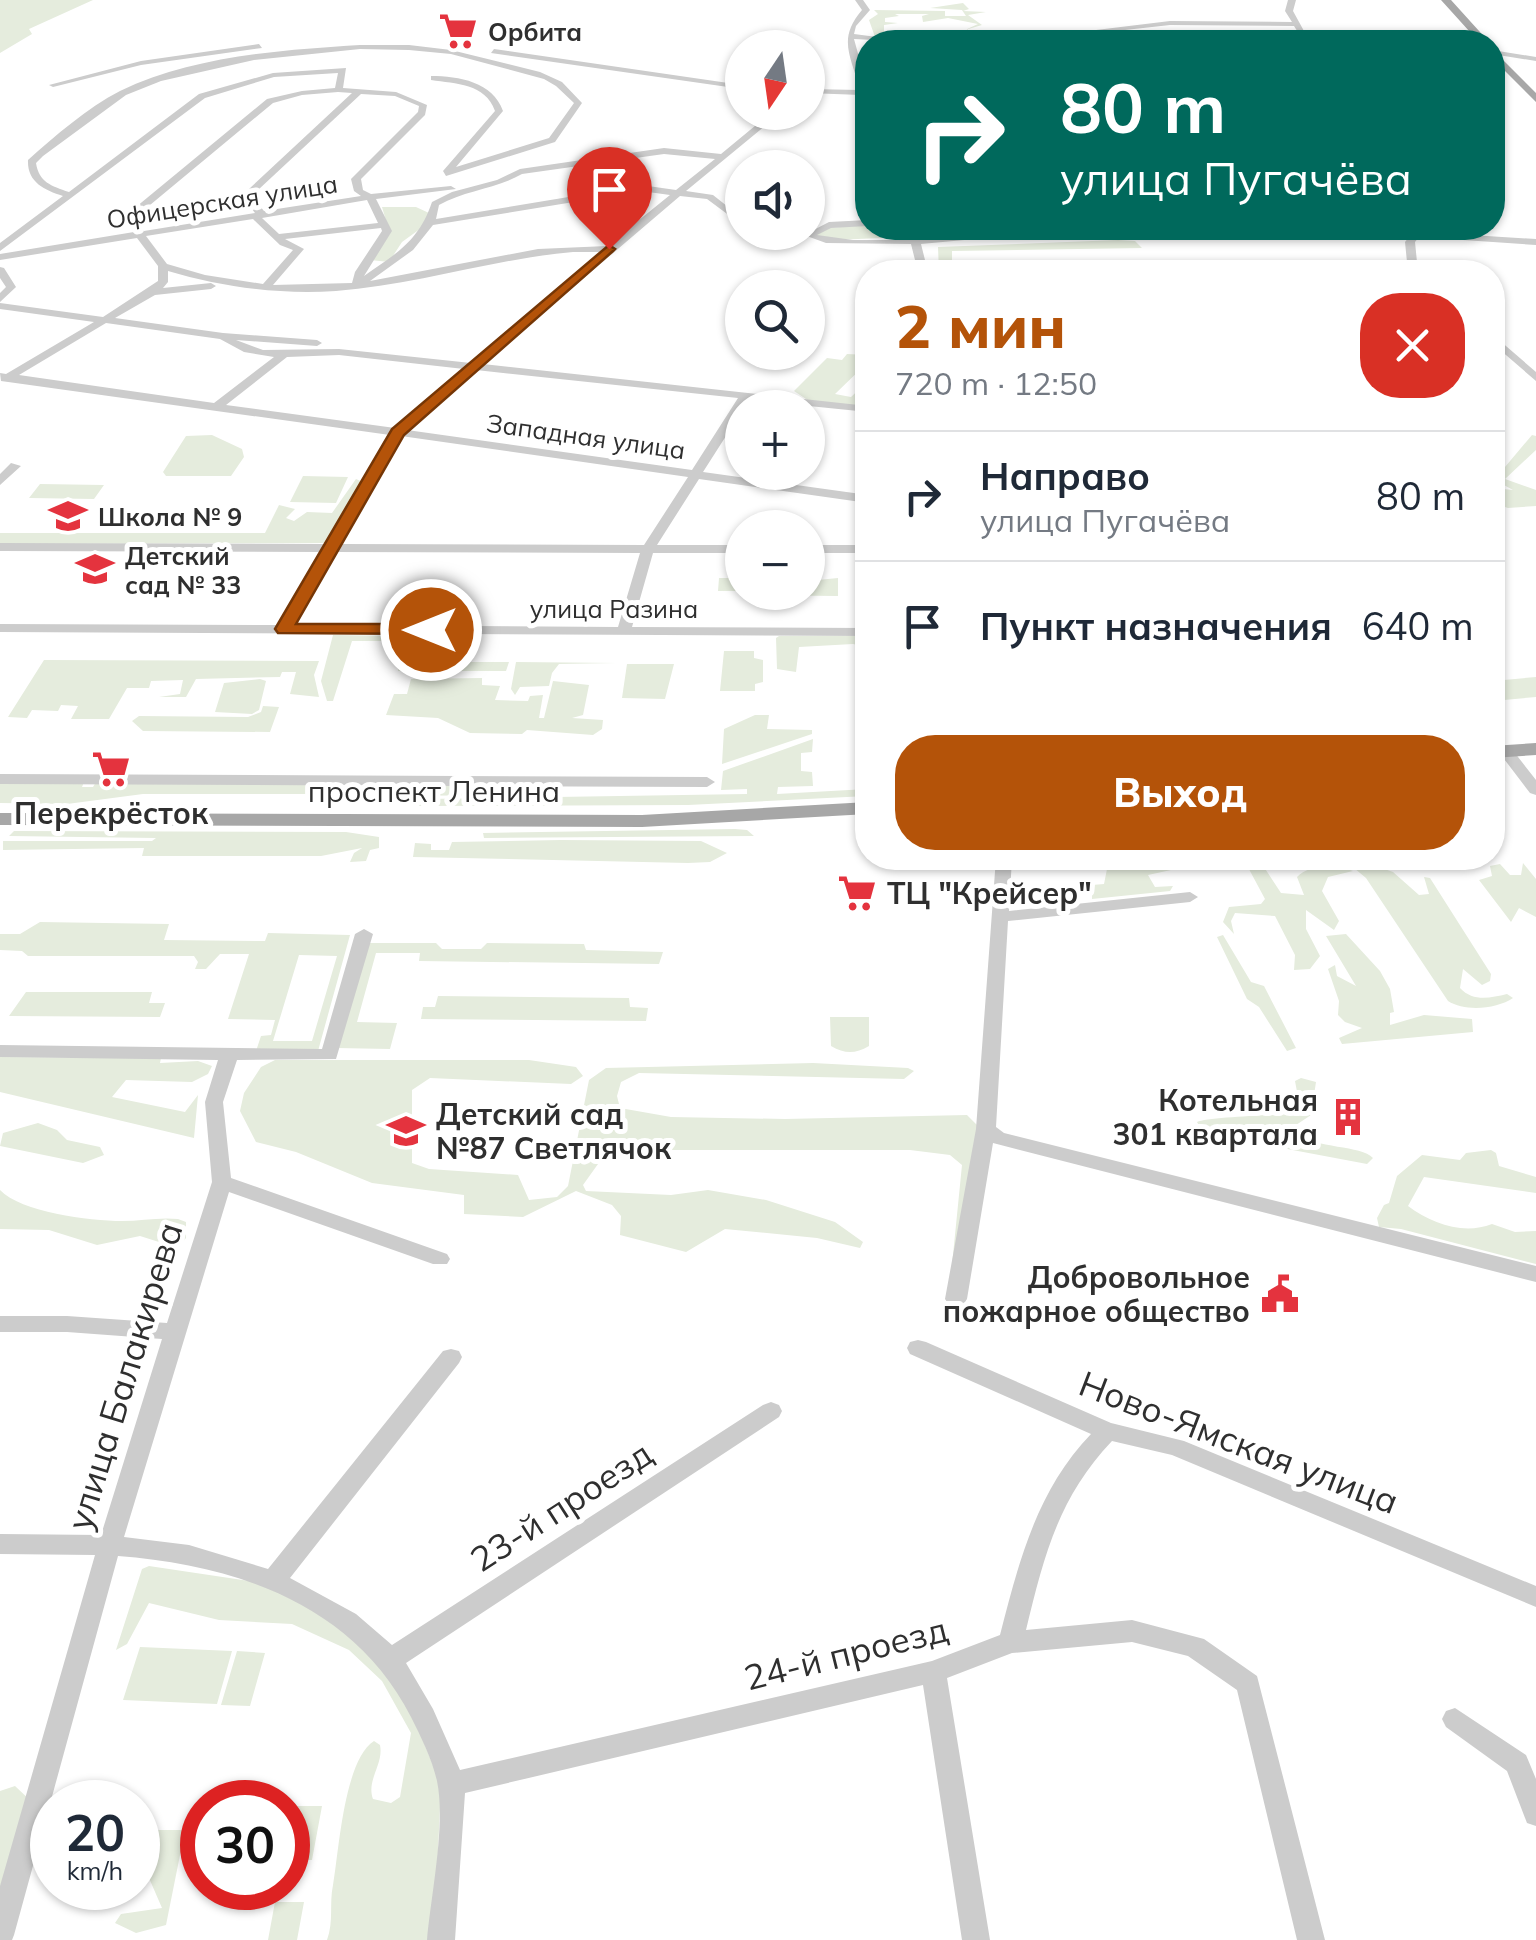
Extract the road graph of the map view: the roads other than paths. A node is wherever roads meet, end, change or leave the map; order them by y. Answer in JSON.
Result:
{"nodes":[{"id":1,"x":1292,"y":0,"type":"edge"},
{"id":2,"x":1446,"y":0,"type":"edge"},
{"id":3,"x":862,"y":3,"type":"edge"},
{"id":4,"x":1297,"y":24,"type":"junction"},
{"id":5,"x":1102,"y":30,"type":"edge"},
{"id":6,"x":1300,"y":30,"type":"edge"},
{"id":7,"x":1473,"y":30,"type":"edge"},
{"id":8,"x":850,"y":36,"type":"junction"},
{"id":9,"x":855,"y":36,"type":"edge"},
{"id":10,"x":855,"y":53,"type":"edge"},
{"id":11,"x":1536,"y":59,"type":"edge"},
{"id":12,"x":478,"y":60,"type":"junction"},
{"id":13,"x":1507,"y":62,"type":"edge"},
{"id":14,"x":434,"y":78,"type":"junction"},
{"id":15,"x":725,"y":85,"type":"edge"},
{"id":16,"x":53,"y":86,"type":"dead end"},
{"id":17,"x":338,"y":90,"type":"junction"},
{"id":18,"x":359,"y":92,"type":"junction"},
{"id":19,"x":825,"y":92,"type":"edge"},
{"id":20,"x":855,"y":93,"type":"edge"},
{"id":21,"x":396,"y":94,"type":"junction"},
{"id":22,"x":1536,"y":99,"type":"edge"},
{"id":23,"x":756,"y":130,"type":"edge"},
{"id":24,"x":723,"y":157,"type":"junction"},
{"id":25,"x":446,"y":173,"type":"junction"},
{"id":26,"x":451,"y":189,"type":"dead end"},
{"id":27,"x":413,"y":191,"type":"junction"},
{"id":28,"x":679,"y":193,"type":"junction"},
{"id":29,"x":69,"y":195,"type":"junction"},
{"id":30,"x":370,"y":197,"type":"junction"},
{"id":31,"x":725,"y":208,"type":"edge"},
{"id":32,"x":258,"y":215,"type":"junction"},
{"id":33,"x":434,"y":222,"type":"junction"},
{"id":34,"x":855,"y":224,"type":"edge"},
{"id":35,"x":385,"y":225,"type":"junction"},
{"id":36,"x":139,"y":234,"type":"junction"},
{"id":37,"x":280,"y":237,"type":"junction"},
{"id":38,"x":1505,"y":239,"type":"edge"},
{"id":39,"x":888,"y":240,"type":"edge"},
{"id":40,"x":1536,"y":242,"type":"edge"},
{"id":41,"x":0,"y":248,"type":"edge"},
{"id":42,"x":609,"y":249,"type":"junction"},
{"id":43,"x":0,"y":256,"type":"edge"},
{"id":44,"x":163,"y":266,"type":"junction"},
{"id":45,"x":0,"y":270,"type":"edge"},
{"id":46,"x":240,"y":284,"type":"junction"},
{"id":47,"x":268,"y":285,"type":"junction"},
{"id":48,"x":357,"y":285,"type":"junction"},
{"id":49,"x":152,"y":292,"type":"junction"},
{"id":50,"x":0,"y":303,"type":"edge"},
{"id":51,"x":103,"y":320,"type":"junction"},
{"id":52,"x":223,"y":336,"type":"junction"},
{"id":53,"x":1505,"y":349,"type":"edge"},
{"id":54,"x":339,"y":352,"type":"junction"},
{"id":55,"x":283,"y":355,"type":"junction"},
{"id":56,"x":474,"y":366,"type":"junction"},
{"id":57,"x":1536,"y":378,"type":"edge"},
{"id":58,"x":3,"y":379,"type":"edge"},
{"id":59,"x":725,"y":395,"type":"edge"},
{"id":60,"x":825,"y":405,"type":"edge"},
{"id":61,"x":214,"y":408,"type":"junction"},
{"id":62,"x":855,"y":408,"type":"edge"},
{"id":63,"x":725,"y":426,"type":"edge"},
{"id":64,"x":398,"y":432,"type":"junction"},
{"id":65,"x":15,"y":466,"type":"dead end"},
{"id":66,"x":694,"y":474,"type":"junction"},
{"id":67,"x":0,"y":481,"type":"edge"},
{"id":68,"x":855,"y":498,"type":"edge"},
{"id":69,"x":0,"y":547,"type":"edge"},
{"id":70,"x":330,"y":548,"type":"junction"},
{"id":71,"x":725,"y":549,"type":"edge"},
{"id":72,"x":825,"y":549,"type":"edge"},
{"id":73,"x":855,"y":549,"type":"edge"},
{"id":74,"x":647,"y":550,"type":"junction"},
{"id":75,"x":0,"y":628,"type":"edge"},
{"id":76,"x":284,"y":629,"type":"junction"},
{"id":77,"x":624,"y":631,"type":"junction"},
{"id":78,"x":855,"y":632,"type":"edge"},
{"id":79,"x":1536,"y":748,"type":"edge"},
{"id":80,"x":1505,"y":751,"type":"edge"},
{"id":81,"x":1505,"y":758,"type":"edge"},
{"id":82,"x":0,"y":779,"type":"edge"},
{"id":83,"x":707,"y":782,"type":"dead end"},
{"id":84,"x":1536,"y":790,"type":"edge"},
{"id":85,"x":855,"y":809,"type":"edge"},
{"id":86,"x":0,"y":819,"type":"edge"},
{"id":87,"x":1003,"y":870,"type":"edge"},
{"id":88,"x":1190,"y":898,"type":"dead end"},
{"id":89,"x":999,"y":917,"type":"junction"},
{"id":90,"x":364,"y":934,"type":"dead end"},
{"id":91,"x":0,"y":1051,"type":"edge"},
{"id":92,"x":229,"y":1054,"type":"junction"},
{"id":93,"x":986,"y":1129,"type":"junction"},
{"id":94,"x":222,"y":1182,"type":"junction"},
{"id":95,"x":440,"y":1259,"type":"dead end"},
{"id":96,"x":1536,"y":1274,"type":"edge"},
{"id":97,"x":956,"y":1298,"type":"dead end"},
{"id":98,"x":0,"y":1324,"type":"edge"},
{"id":99,"x":174,"y":1332,"type":"junction"},
{"id":100,"x":918,"y":1348,"type":"dead end"},
{"id":101,"x":451,"y":1357,"type":"dead end"},
{"id":102,"x":771,"y":1411,"type":"dead end"},
{"id":103,"x":1107,"y":1431,"type":"junction"},
{"id":104,"x":0,"y":1544,"type":"edge"},
{"id":105,"x":108,"y":1546,"type":"junction"},
{"id":106,"x":273,"y":1582,"type":"junction"},
{"id":107,"x":1536,"y":1597,"type":"edge"},
{"id":108,"x":1010,"y":1642,"type":"junction"},
{"id":109,"x":390,"y":1660,"type":"junction"},
{"id":110,"x":933,"y":1672,"type":"junction"},
{"id":111,"x":1455,"y":1719,"type":"dead end"},
{"id":112,"x":452,"y":1784,"type":"junction"},
{"id":113,"x":1536,"y":1814,"type":"edge"},
{"id":114,"x":0,"y":1935,"type":"edge"},
{"id":115,"x":440,"y":1940,"type":"edge"},
{"id":116,"x":976,"y":1940,"type":"edge"},
{"id":117,"x":1311,"y":1940,"type":"edge"}],
"edges":[{"from":1,"to":4,"type":"street"},
{"from":2,"to":7,"type":"main road"},
{"from":3,"to":8,"type":"street"},
{"from":4,"to":5,"type":"street"},
{"from":4,"to":6,"type":"street"},
{"from":8,"to":9,"type":"street"},
{"from":8,"to":10,"type":"street"},
{"from":11,"to":13,"type":"street"},
{"from":12,"to":14,"type":"street"},
{"from":12,"to":25,"type":"street"},
{"from":12,"to":29,"type":"street"},
{"from":13,"to":22,"type":"main road"},
{"from":14,"to":21,"type":"street"},
{"from":14,"to":25,"type":"street"},
{"from":15,"to":16,"type":"street"},
{"from":17,"to":18,"type":"street"},
{"from":17,"to":29,"type":"street"},
{"from":17,"to":36,"type":"street"},
{"from":18,"to":21,"type":"street"},
{"from":18,"to":32,"type":"street"},
{"from":19,"to":20,"type":"street"},
{"from":21,"to":30,"type":"street"},
{"from":23,"to":24,"type":"street"},
{"from":24,"to":28,"type":"street"},
{"from":24,"to":33,"type":"street"},
{"from":25,"to":27,"type":"street"},
{"from":26,"to":27,"type":"street","name":"Офицерская улица"},
{"from":27,"to":30,"type":"street","name":"Офицерская улица"},
{"from":28,"to":31,"type":"street"},
{"from":28,"to":33,"type":"street"},
{"from":28,"to":42,"type":"street"},
{"from":29,"to":41,"type":"street"},
{"from":30,"to":32,"type":"street","name":"Офицерская улица"},
{"from":30,"to":35,"type":"street"},
{"from":32,"to":36,"type":"street","name":"Офицерская улица"},
{"from":32,"to":37,"type":"street"},
{"from":33,"to":48,"type":"street"},
{"from":34,"to":39,"type":"street"},
{"from":35,"to":37,"type":"street"},
{"from":35,"to":48,"type":"street"},
{"from":36,"to":43,"type":"street","name":"Офицерская улица"},
{"from":36,"to":44,"type":"street"},
{"from":37,"to":47,"type":"street"},
{"from":38,"to":40,"type":"street"},
{"from":42,"to":48,"type":"street"},
{"from":42,"to":56,"type":"street"},
{"from":44,"to":46,"type":"street"},
{"from":44,"to":49,"type":"street"},
{"from":45,"to":50,"type":"street"},
{"from":46,"to":47,"type":"street"},
{"from":46,"to":49,"type":"street"},
{"from":47,"to":48,"type":"street"},
{"from":49,"to":51,"type":"street"},
{"from":50,"to":51,"type":"street"},
{"from":51,"to":52,"type":"street"},
{"from":51,"to":58,"type":"street"},
{"from":52,"to":54,"type":"street"},
{"from":52,"to":55,"type":"street"},
{"from":53,"to":57,"type":"street"},
{"from":54,"to":55,"type":"street"},
{"from":54,"to":56,"type":"street"},
{"from":55,"to":61,"type":"street"},
{"from":56,"to":59,"type":"street"},
{"from":56,"to":64,"type":"street"},
{"from":58,"to":61,"type":"street","name":"Западная улица"},
{"from":60,"to":62,"type":"street"},
{"from":61,"to":64,"type":"street","name":"Западная улица"},
{"from":63,"to":66,"type":"street"},
{"from":64,"to":66,"type":"street","name":"Западная улица"},
{"from":64,"to":70,"type":"street"},
{"from":65,"to":67,"type":"street"},
{"from":66,"to":68,"type":"street","name":"Западная улица"},
{"from":66,"to":74,"type":"street"},
{"from":69,"to":70,"type":"street"},
{"from":70,"to":74,"type":"street"},
{"from":70,"to":76,"type":"street"},
{"from":71,"to":74,"type":"street"},
{"from":72,"to":73,"type":"street"},
{"from":74,"to":77,"type":"street"},
{"from":75,"to":76,"type":"street","name":"улица Разина"},
{"from":76,"to":77,"type":"street","name":"улица Разина"},
{"from":77,"to":78,"type":"street","name":"улица Разина"},
{"from":79,"to":80,"type":"main road"},
{"from":81,"to":84,"type":"street"},
{"from":82,"to":83,"type":"street"},
{"from":85,"to":86,"type":"main road","name":"проспект Ленина"},
{"from":87,"to":89,"type":"street"},
{"from":88,"to":89,"type":"street"},
{"from":89,"to":93,"type":"street"},
{"from":90,"to":92,"type":"street"},
{"from":91,"to":92,"type":"street"},
{"from":92,"to":94,"type":"street","name":"улица Балакирева"},
{"from":93,"to":96,"type":"street"},
{"from":93,"to":97,"type":"street"},
{"from":94,"to":95,"type":"street"},
{"from":94,"to":99,"type":"street","name":"улица Балакирева"},
{"from":98,"to":99,"type":"street"},
{"from":99,"to":105,"type":"street","name":"улица Балакирева"},
{"from":100,"to":103,"type":"street","name":"Ново-Ямская улица"},
{"from":101,"to":106,"type":"street"},
{"from":102,"to":109,"type":"street","name":"23-й проезд"},
{"from":103,"to":107,"type":"street","name":"Ново-Ямская улица"},
{"from":103,"to":108,"type":"street"},
{"from":104,"to":105,"type":"street"},
{"from":105,"to":106,"type":"street"},
{"from":105,"to":114,"type":"street","name":"улица Балакирева"},
{"from":106,"to":109,"type":"street"},
{"from":108,"to":110,"type":"street","name":"24-й проезд"},
{"from":108,"to":117,"type":"street","name":"24-й проезд"},
{"from":109,"to":112,"type":"street"},
{"from":110,"to":112,"type":"street","name":"24-й проезд"},
{"from":110,"to":116,"type":"street"},
{"from":111,"to":113,"type":"street"},
{"from":112,"to":115,"type":"street"}]}
